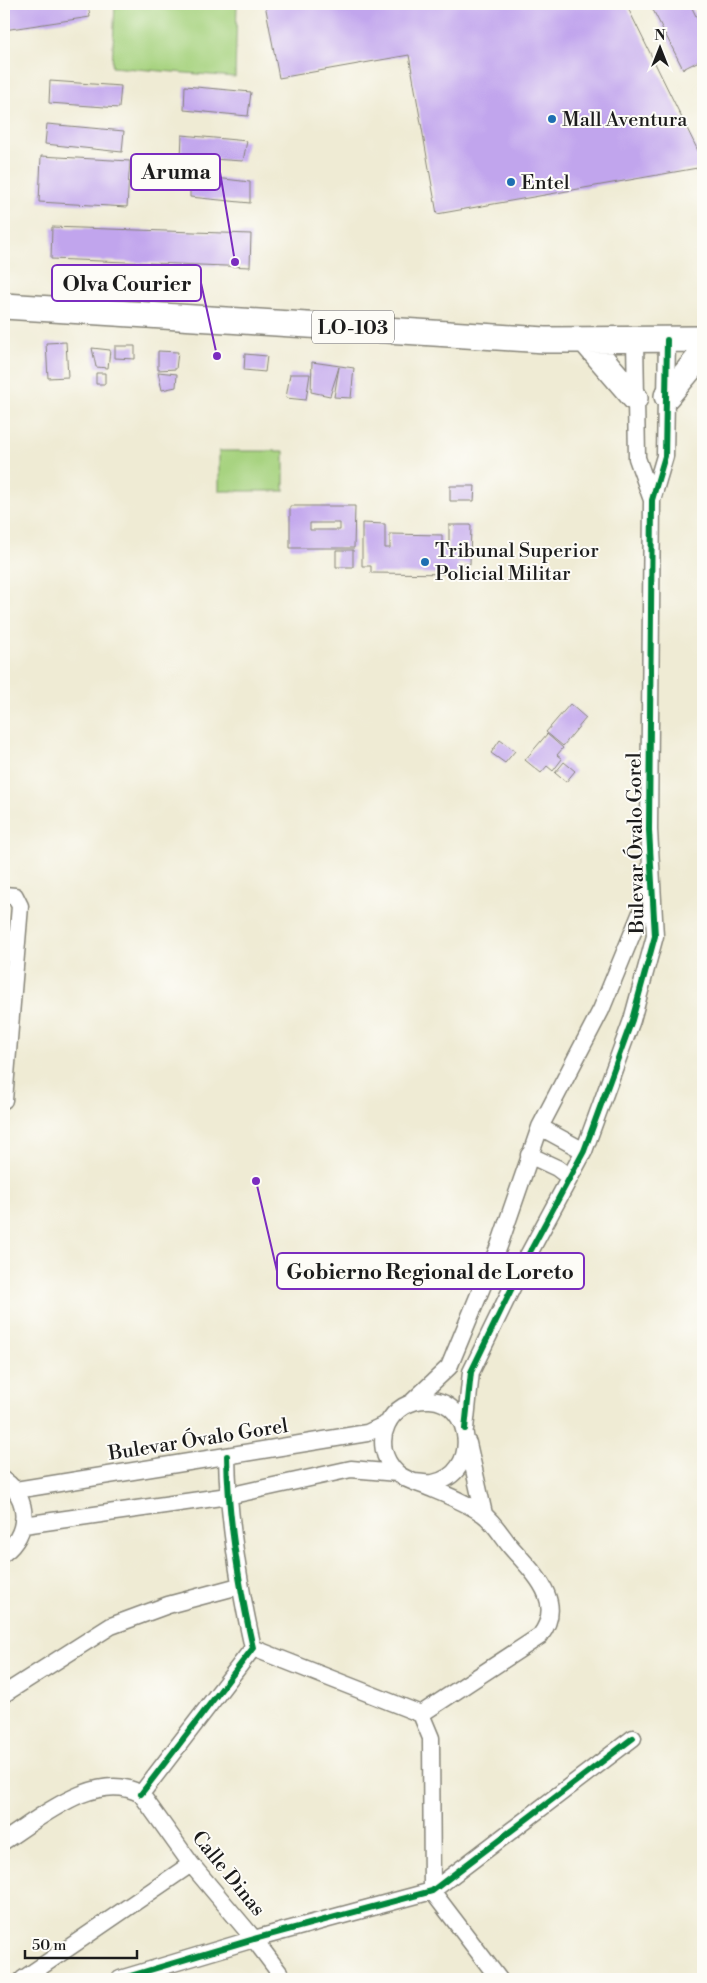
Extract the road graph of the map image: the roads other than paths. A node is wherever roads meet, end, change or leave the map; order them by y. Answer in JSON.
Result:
{"nodes":[{"id":1,"x":4,"y":306,"type":"edge"},
{"id":2,"x":585,"y":340,"type":"junction"},
{"id":3,"x":635,"y":340,"type":"junction"},
{"id":4,"x":667,"y":340,"type":"junction"},
{"id":5,"x":703,"y":340,"type":"edge"},
{"id":6,"x":703,"y":353,"type":"edge"},
{"id":7,"x":667,"y":396,"type":"junction"},
{"id":8,"x":635,"y":398,"type":"junction"},
{"id":9,"x":652,"y":500,"type":"junction"},
{"id":10,"x":653,"y":884,"type":"junction"},
{"id":11,"x":4,"y":895,"type":"edge"},
{"id":12,"x":8,"y":1004,"type":"edge"},
{"id":13,"x":4,"y":1100,"type":"edge"},
{"id":14,"x":540,"y":1127,"type":"junction"},
{"id":15,"x":584,"y":1151,"type":"junction"},
{"id":16,"x":529,"y":1156,"type":"junction"},
{"id":17,"x":569,"y":1177,"type":"junction"},
{"id":18,"x":413,"y":1401,"type":"junction"},
{"id":19,"x":386,"y":1424,"type":"junction"},
{"id":20,"x":466,"y":1434,"type":"junction"},
{"id":21,"x":227,"y":1456,"type":"junction"},
{"id":22,"x":397,"y":1473,"type":"junction"},
{"id":23,"x":414,"y":1482,"type":"junction"},
{"id":24,"x":10,"y":1485,"type":"edge"},
{"id":25,"x":228,"y":1496,"type":"junction"},
{"id":26,"x":484,"y":1514,"type":"junction"},
{"id":27,"x":24,"y":1525,"type":"junction"},
{"id":28,"x":4,"y":1554,"type":"edge"},
{"id":29,"x":240,"y":1586,"type":"junction"},
{"id":30,"x":253,"y":1648,"type":"junction"},
{"id":31,"x":6,"y":1686,"type":"edge"},
{"id":32,"x":421,"y":1714,"type":"junction"},
{"id":33,"x":632,"y":1738,"type":"dead end"},
{"id":34,"x":141,"y":1794,"type":"junction"},
{"id":35,"x":4,"y":1841,"type":"edge"},
{"id":36,"x":191,"y":1864,"type":"junction"},
{"id":37,"x":432,"y":1891,"type":"junction"},
{"id":38,"x":254,"y":1939,"type":"junction"},
{"id":39,"x":23,"y":1979,"type":"edge"},
{"id":40,"x":120,"y":1979,"type":"edge"},
{"id":41,"x":284,"y":1979,"type":"edge"},
{"id":42,"x":499,"y":1979,"type":"edge"}],
"edges":[{"from":1,"to":2,"type":"main road","number":"LO-103"},
{"from":2,"to":3,"type":"main road","number":"LO-103"},
{"from":2,"to":8,"type":"main road"},
{"from":3,"to":4,"type":"main road","number":"LO-103"},
{"from":3,"to":8,"type":"street","name":"Bulevar Óvalo Gorel"},
{"from":4,"to":5,"type":"main road","number":"LO-103"},
{"from":4,"to":7,"type":"street","name":"Bulevar Óvalo Gorel"},
{"from":6,"to":7,"type":"main road"},
{"from":7,"to":9,"type":"street","name":"Bulevar Óvalo Gorel"},
{"from":8,"to":9,"type":"street","name":"Bulevar Óvalo Gorel"},
{"from":9,"to":10,"type":"street","name":"Bulevar Óvalo Gorel"},
{"from":10,"to":14,"type":"street","name":"Bulevar Óvalo Gorel"},
{"from":10,"to":15,"type":"street","name":"Bulevar Óvalo Gorel"},
{"from":11,"to":12,"type":"street"},
{"from":12,"to":13,"type":"street"},
{"from":14,"to":15,"type":"street"},
{"from":14,"to":16,"type":"street","name":"Bulevar Óvalo Gorel"},
{"from":15,"to":17,"type":"street","name":"Bulevar Óvalo Gorel"},
{"from":16,"to":17,"type":"street"},
{"from":16,"to":18,"type":"street","name":"Bulevar Óvalo Gorel"},
{"from":17,"to":20,"type":"street","name":"Bulevar Óvalo Gorel"},
{"from":18,"to":19,"type":"street","name":"Bulevar Óvalo Gorel"},
{"from":18,"to":20,"type":"street"},
{"from":19,"to":21,"type":"street","name":"Bulevar Óvalo Gorel"},
{"from":19,"to":22,"type":"street"},
{"from":20,"to":23,"type":"street","name":"Bulevar Óvalo Gorel"},
{"from":20,"to":26,"type":"street"},
{"from":21,"to":24,"type":"street","name":"Bulevar Óvalo Gorel"},
{"from":21,"to":25,"type":"street"},
{"from":22,"to":23,"type":"street"},
{"from":22,"to":25,"type":"street"},
{"from":23,"to":26,"type":"street"},
{"from":24,"to":27,"type":"street","name":"Bulevar Óvalo Gorel"},
{"from":25,"to":27,"type":"street"},
{"from":25,"to":29,"type":"street"},
{"from":26,"to":32,"type":"street"},
{"from":27,"to":28,"type":"street"},
{"from":29,"to":30,"type":"street"},
{"from":29,"to":31,"type":"street"},
{"from":30,"to":32,"type":"street"},
{"from":30,"to":34,"type":"street"},
{"from":32,"to":37,"type":"street"},
{"from":33,"to":37,"type":"street"},
{"from":34,"to":35,"type":"street"},
{"from":34,"to":36,"type":"street","name":"Calle Dinas"},
{"from":36,"to":38,"type":"street","name":"Calle Dinas"},
{"from":36,"to":39,"type":"street"},
{"from":37,"to":38,"type":"street"},
{"from":37,"to":42,"type":"street"},
{"from":38,"to":40,"type":"street"},
{"from":38,"to":41,"type":"street","name":"Calle Dinas"}]}
